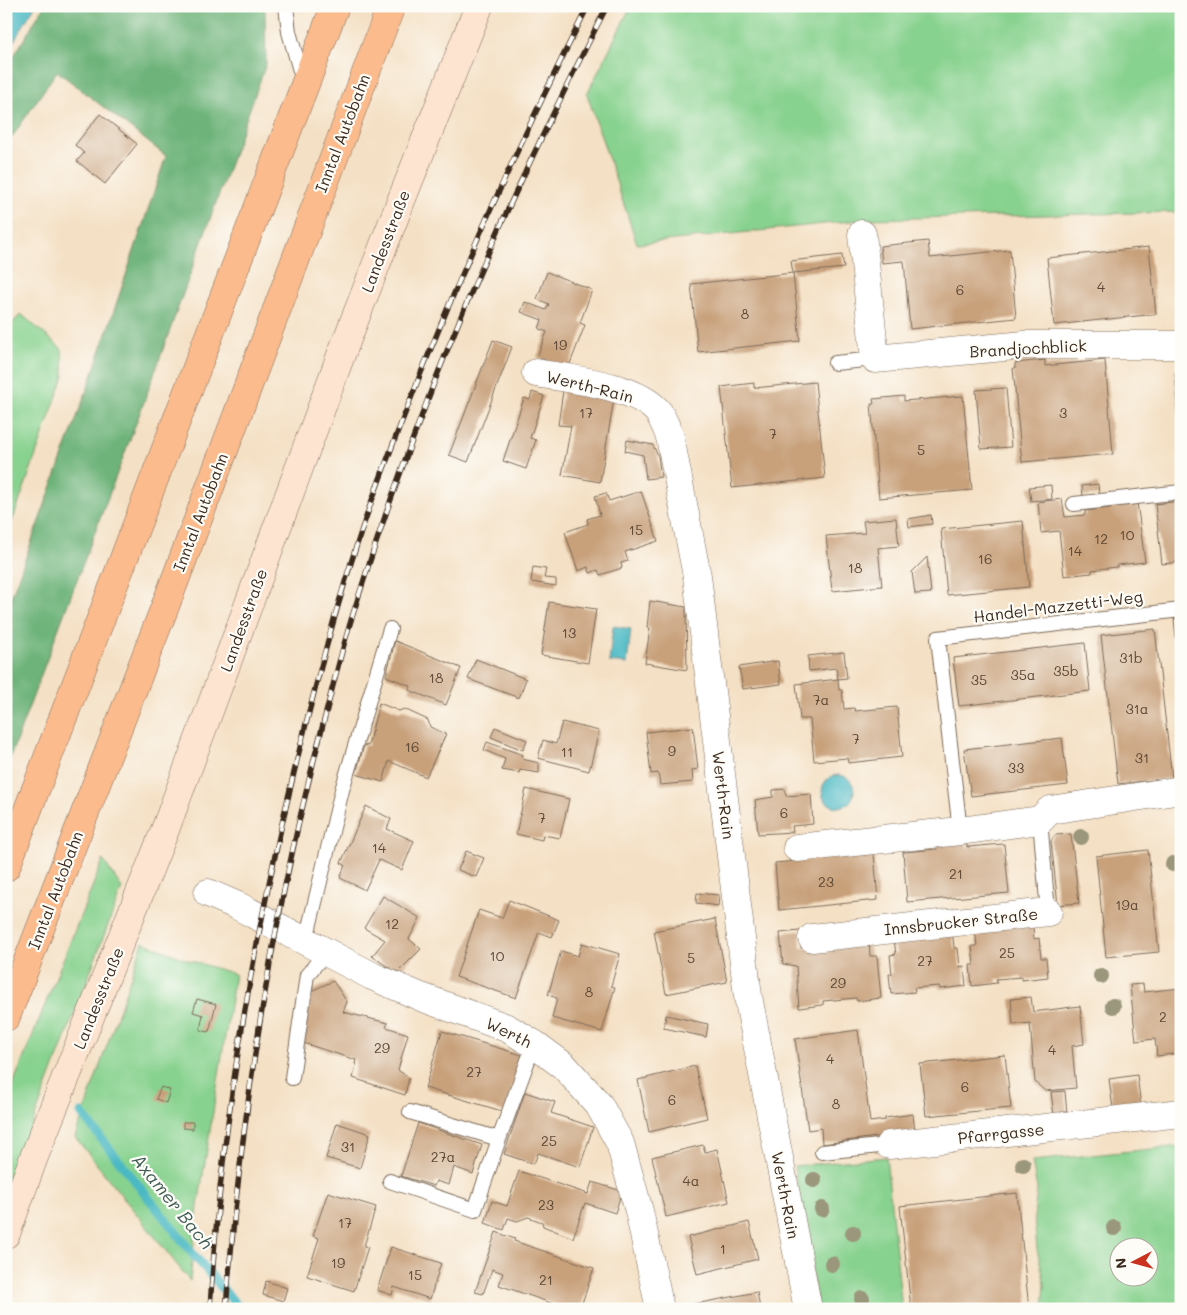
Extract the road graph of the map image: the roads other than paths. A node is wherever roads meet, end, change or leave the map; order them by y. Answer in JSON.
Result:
{"nodes":[{"id":1,"x":286,"y":6,"type":"edge"},
{"id":2,"x":335,"y":6,"type":"edge"},
{"id":3,"x":391,"y":6,"type":"edge"},
{"id":4,"x":479,"y":6,"type":"edge"},
{"id":5,"x":304,"y":87,"type":"junction"},
{"id":6,"x":862,"y":234,"type":"dead end"},
{"id":7,"x":1181,"y":344,"type":"edge"},
{"id":8,"x":875,"y":359,"type":"junction"},
{"id":9,"x":836,"y":363,"type":"dead end"},
{"id":10,"x":536,"y":373,"type":"dead end"},
{"id":11,"x":1181,"y":492,"type":"edge"},
{"id":12,"x":1074,"y":504,"type":"dead end"},
{"id":13,"x":1181,"y":610,"type":"edge"},
{"id":14,"x":390,"y":629,"type":"dead end"},
{"id":15,"x":1181,"y":789,"type":"edge"},
{"id":16,"x":1040,"y":820,"type":"junction"},
{"id":17,"x":960,"y":831,"type":"junction"},
{"id":18,"x":797,"y":848,"type":"dead end"},
{"id":19,"x":6,"y":867,"type":"edge"},
{"id":20,"x":208,"y":894,"type":"dead end"},
{"id":21,"x":1048,"y":912,"type":"joint"},
{"id":22,"x":812,"y":938,"type":"dead end"},
{"id":23,"x":316,"y":946,"type":"junction"},
{"id":24,"x":6,"y":1017,"type":"edge"},
{"id":25,"x":534,"y":1044,"type":"junction"},
{"id":26,"x":292,"y":1078,"type":"dead end"},
{"id":27,"x":410,"y":1112,"type":"dead end"},
{"id":28,"x":1181,"y":1113,"type":"edge"},
{"id":29,"x":498,"y":1139,"type":"junction"},
{"id":30,"x":889,"y":1145,"type":"joint"},
{"id":31,"x":822,"y":1152,"type":"dead end"},
{"id":32,"x":390,"y":1181,"type":"dead end"},
{"id":33,"x":6,"y":1234,"type":"edge"},
{"id":34,"x":660,"y":1309,"type":"edge"},
{"id":35,"x":808,"y":1309,"type":"edge"}],
"edges":[{"from":1,"to":5,"type":"lane"},
{"from":2,"to":5,"type":"highway"},
{"from":3,"to":24,"type":"highway","name":"Inntal Autobahn"},
{"from":4,"to":33,"type":"main road","name":"Landesstraße"},
{"from":5,"to":19,"type":"highway"},
{"from":6,"to":8,"type":"street"},
{"from":7,"to":8,"type":"street","name":"Brandjochblick"},
{"from":8,"to":9,"type":"lane","name":"Brandjochblick"},
{"from":10,"to":35,"type":"street","name":"Werth-Rain"},
{"from":11,"to":12,"type":"lane"},
{"from":13,"to":17,"type":"lane","name":"Handel-Mazzetti-Weg"},
{"from":14,"to":23,"type":"lane"},
{"from":15,"to":16,"type":"street"},
{"from":16,"to":17,"type":"street"},
{"from":16,"to":21,"type":"lane","name":"Innsbrucker Straße"},
{"from":17,"to":18,"type":"street"},
{"from":20,"to":23,"type":"street","name":"Werth"},
{"from":21,"to":22,"type":"street","name":"Innsbrucker Straße"},
{"from":23,"to":25,"type":"street","name":"Werth"},
{"from":23,"to":26,"type":"lane"},
{"from":25,"to":29,"type":"lane"},
{"from":25,"to":34,"type":"street","name":"Werth"},
{"from":27,"to":29,"type":"lane"},
{"from":28,"to":30,"type":"street","name":"Pfarrgasse"},
{"from":29,"to":32,"type":"lane"},
{"from":30,"to":31,"type":"lane","name":"Pfarrgasse"}]}
